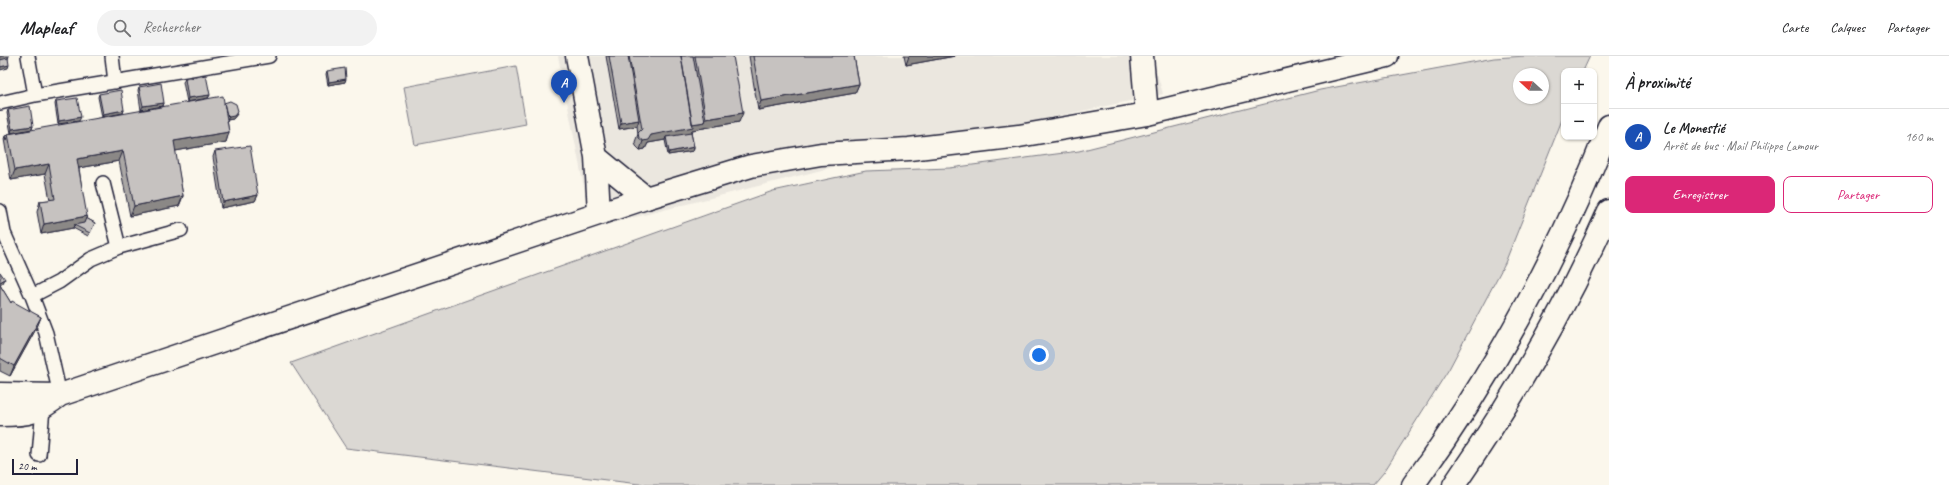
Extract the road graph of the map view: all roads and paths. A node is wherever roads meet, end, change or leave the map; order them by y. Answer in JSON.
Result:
{"nodes":[{"id":1,"x":28,"y":56,"type":"edge"},
{"id":2,"x":112,"y":56,"type":"edge"},
{"id":3,"x":269,"y":56,"type":"edge"},
{"id":4,"x":577,"y":56,"type":"edge"},
{"id":5,"x":1142,"y":56,"type":"edge"},
{"id":6,"x":1387,"y":56,"type":"edge"},
{"id":7,"x":115,"y":82,"type":"junction"},
{"id":8,"x":35,"y":95,"type":"junction"},
{"id":9,"x":0,"y":103,"type":"edge"},
{"id":10,"x":1147,"y":114,"type":"junction"},
{"id":11,"x":1609,"y":126,"type":"edge"},
{"id":12,"x":596,"y":157,"type":"junction"},
{"id":13,"x":103,"y":183,"type":"dead end"},
{"id":14,"x":646,"y":198,"type":"junction"},
{"id":15,"x":0,"y":211,"type":"edge"},
{"id":16,"x":1609,"y":211,"type":"edge"},
{"id":17,"x":599,"y":214,"type":"junction"},
{"id":18,"x":181,"y":230,"type":"dead end"},
{"id":19,"x":119,"y":247,"type":"junction"},
{"id":20,"x":32,"y":296,"type":"junction"},
{"id":21,"x":0,"y":394,"type":"edge"},
{"id":22,"x":60,"y":395,"type":"junction"},
{"id":23,"x":43,"y":408,"type":"junction"},
{"id":24,"x":0,"y":415,"type":"edge"},
{"id":25,"x":39,"y":455,"type":"dead end"},
{"id":26,"x":1413,"y":485,"type":"edge"},
{"id":27,"x":1454,"y":485,"type":"edge"}],
"edges":[{"from":1,"to":8,"type":"lane"},
{"from":2,"to":7,"type":"lane"},
{"from":3,"to":7,"type":"lane"},
{"from":4,"to":12,"type":"main road"},
{"from":5,"to":10,"type":"main road"},
{"from":6,"to":10,"type":"main road"},
{"from":7,"to":8,"type":"lane"},
{"from":8,"to":9,"type":"lane"},
{"from":10,"to":14,"type":"main road"},
{"from":11,"to":26,"type":"main road"},
{"from":12,"to":14,"type":"main road"},
{"from":12,"to":17,"type":"main road"},
{"from":13,"to":19,"type":"lane"},
{"from":14,"to":17,"type":"main road"},
{"from":15,"to":20,"type":"lane"},
{"from":16,"to":27,"type":"main road"},
{"from":17,"to":22,"type":"main road"},
{"from":18,"to":19,"type":"lane"},
{"from":19,"to":20,"type":"lane"},
{"from":20,"to":22,"type":"lane"},
{"from":21,"to":22,"type":"main road"},
{"from":22,"to":23,"type":"main road"},
{"from":23,"to":24,"type":"main road"},
{"from":23,"to":25,"type":"lane"}]}
